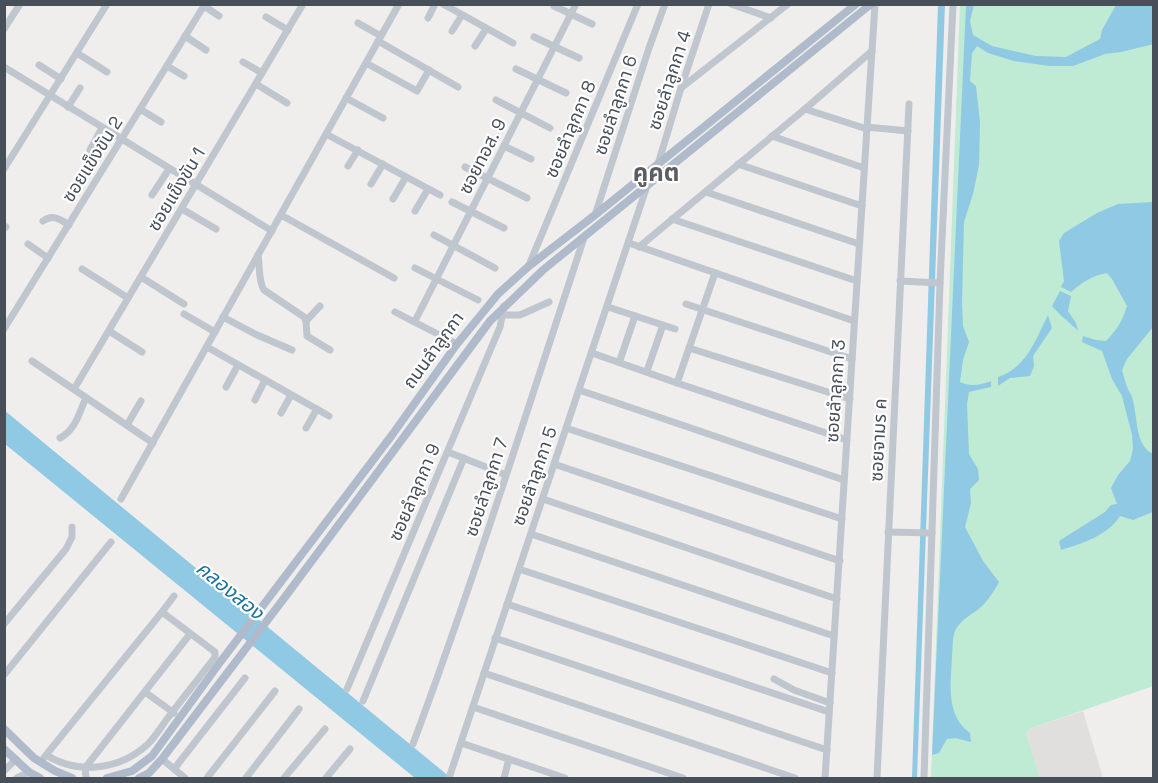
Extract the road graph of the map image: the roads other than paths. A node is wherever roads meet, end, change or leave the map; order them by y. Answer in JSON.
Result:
{"nodes":[{"id":1,"x":20,"y":4,"type":"edge"},
{"id":2,"x":107,"y":4,"type":"edge"},
{"id":3,"x":303,"y":4,"type":"edge"},
{"id":4,"x":399,"y":4,"type":"edge"},
{"id":5,"x":435,"y":4,"type":"edge"},
{"id":6,"x":443,"y":4,"type":"edge"},
{"id":7,"x":576,"y":4,"type":"edge"},
{"id":8,"x":638,"y":4,"type":"edge"},
{"id":9,"x":665,"y":4,"type":"edge"},
{"id":10,"x":709,"y":4,"type":"edge"},
{"id":11,"x":731,"y":4,"type":"edge"},
{"id":12,"x":788,"y":4,"type":"edge"},
{"id":13,"x":856,"y":4,"type":"edge"},
{"id":14,"x":873,"y":4,"type":"edge"},
{"id":15,"x":952,"y":4,"type":"edge"},
{"id":16,"x":205,"y":5,"type":"edge"},
{"id":17,"x":554,"y":6,"type":"edge"},
{"id":18,"x":571,"y":13,"type":"junction"},
{"id":19,"x":462,"y":15,"type":"junction"},
{"id":20,"x":219,"y":16,"type":"dead end"},
{"id":21,"x":266,"y":17,"type":"dead end"},
{"id":22,"x":428,"y":18,"type":"dead end"},
{"id":23,"x":771,"y":18,"type":"junction"},
{"id":24,"x":358,"y":23,"type":"dead end"},
{"id":25,"x":592,"y":24,"type":"dead end"},
{"id":26,"x":486,"y":28,"type":"junction"},
{"id":27,"x":4,"y":29,"type":"edge"},
{"id":28,"x":288,"y":30,"type":"junction"},
{"id":29,"x":452,"y":31,"type":"dead end"},
{"id":30,"x":185,"y":36,"type":"junction"},
{"id":31,"x":534,"y":37,"type":"dead end"},
{"id":32,"x":380,"y":38,"type":"junction"},
{"id":33,"x":513,"y":44,"type":"dead end"},
{"id":34,"x":475,"y":46,"type":"dead end"},
{"id":35,"x":554,"y":47,"type":"junction"},
{"id":36,"x":206,"y":50,"type":"dead end"},
{"id":37,"x":872,"y":51,"type":"junction"},
{"id":38,"x":77,"y":53,"type":"junction"},
{"id":39,"x":579,"y":58,"type":"dead end"},
{"id":40,"x":243,"y":62,"type":"dead end"},
{"id":41,"x":366,"y":63,"type":"junction"},
{"id":42,"x":39,"y":65,"type":"dead end"},
{"id":43,"x":167,"y":66,"type":"junction"},
{"id":44,"x":4,"y":67,"type":"edge"},
{"id":45,"x":516,"y":69,"type":"dead end"},
{"id":46,"x":429,"y":70,"type":"junction"},
{"id":47,"x":107,"y":72,"type":"dead end"},
{"id":48,"x":262,"y":73,"type":"junction"},
{"id":49,"x":184,"y":76,"type":"dead end"},
{"id":50,"x":61,"y":79,"type":"junction"},
{"id":51,"x":538,"y":79,"type":"junction"},
{"id":52,"x":256,"y":84,"type":"junction"},
{"id":53,"x":458,"y":87,"type":"dead end"},
{"id":54,"x":80,"y":88,"type":"dead end"},
{"id":55,"x":681,"y":88,"type":"junction"},
{"id":56,"x":566,"y":93,"type":"dead end"},
{"id":57,"x":50,"y":96,"type":"junction"},
{"id":58,"x":346,"y":98,"type":"junction"},
{"id":59,"x":496,"y":100,"type":"dead end"},
{"id":60,"x":287,"y":103,"type":"dead end"},
{"id":61,"x":909,"y":104,"type":"dead end"},
{"id":62,"x":68,"y":106,"type":"junction"},
{"id":63,"x":140,"y":109,"type":"junction"},
{"id":64,"x":805,"y":109,"type":"junction"},
{"id":65,"x":521,"y":113,"type":"junction"},
{"id":66,"x":383,"y":118,"type":"dead end"},
{"id":67,"x":161,"y":122,"type":"dead end"},
{"id":68,"x":102,"y":128,"type":"junction"},
{"id":69,"x":550,"y":128,"type":"dead end"},
{"id":70,"x":867,"y":128,"type":"junction"},
{"id":71,"x":908,"y":131,"type":"junction"},
{"id":72,"x":326,"y":134,"type":"junction"},
{"id":73,"x":772,"y":136,"type":"junction"},
{"id":74,"x":122,"y":140,"type":"junction"},
{"id":75,"x":504,"y":146,"type":"junction"},
{"id":76,"x":90,"y":150,"type":"dead end"},
{"id":77,"x":358,"y":150,"type":"junction"},
{"id":78,"x":531,"y":159,"type":"dead end"},
{"id":79,"x":383,"y":164,"type":"junction"},
{"id":80,"x":658,"y":164,"type":"junction"},
{"id":81,"x":738,"y":164,"type":"junction"},
{"id":82,"x":348,"y":166,"type":"dead end"},
{"id":83,"x":465,"y":167,"type":"dead end"},
{"id":84,"x":864,"y":168,"type":"junction"},
{"id":85,"x":4,"y":169,"type":"edge"},
{"id":86,"x":169,"y":169,"type":"junction"},
{"id":87,"x":406,"y":177,"type":"junction"},
{"id":88,"x":488,"y":178,"type":"junction"},
{"id":89,"x":371,"y":184,"type":"dead end"},
{"id":90,"x":196,"y":185,"type":"junction"},
{"id":91,"x":647,"y":186,"type":"junction"},
{"id":92,"x":428,"y":189,"type":"junction"},
{"id":93,"x":706,"y":192,"type":"junction"},
{"id":94,"x":152,"y":195,"type":"dead end"},
{"id":95,"x":440,"y":195,"type":"dead end"},
{"id":96,"x":526,"y":198,"type":"dead end"},
{"id":97,"x":393,"y":199,"type":"dead end"},
{"id":98,"x":452,"y":202,"type":"dead end"},
{"id":99,"x":862,"y":206,"type":"junction"},
{"id":100,"x":182,"y":209,"type":"junction"},
{"id":101,"x":471,"y":211,"type":"junction"},
{"id":102,"x":415,"y":212,"type":"dead end"},
{"id":103,"x":281,"y":215,"type":"junction"},
{"id":104,"x":595,"y":215,"type":"junction"},
{"id":105,"x":672,"y":219,"type":"junction"},
{"id":106,"x":43,"y":221,"type":"dead end"},
{"id":107,"x":69,"y":225,"type":"junction"},
{"id":108,"x":504,"y":228,"type":"dead end"},
{"id":109,"x":216,"y":229,"type":"dead end"},
{"id":110,"x":272,"y":231,"type":"junction"},
{"id":111,"x":434,"y":235,"type":"dead end"},
{"id":112,"x":584,"y":237,"type":"junction"},
{"id":113,"x":629,"y":243,"type":"junction"},
{"id":114,"x":28,"y":244,"type":"dead end"},
{"id":115,"x":860,"y":244,"type":"junction"},
{"id":116,"x":454,"y":245,"type":"junction"},
{"id":117,"x":639,"y":247,"type":"junction"},
{"id":118,"x":258,"y":255,"type":"junction"},
{"id":119,"x":48,"y":258,"type":"junction"},
{"id":120,"x":529,"y":266,"type":"junction"},
{"id":121,"x":415,"y":268,"type":"dead end"},
{"id":122,"x":495,"y":268,"type":"dead end"},
{"id":123,"x":82,"y":269,"type":"dead end"},
{"id":124,"x":715,"y":273,"type":"junction"},
{"id":125,"x":141,"y":277,"type":"junction"},
{"id":126,"x":394,"y":278,"type":"dead end"},
{"id":127,"x":436,"y":279,"type":"junction"},
{"id":128,"x":857,"y":281,"type":"junction"},
{"id":129,"x":900,"y":281,"type":"junction"},
{"id":130,"x":934,"y":283,"type":"junction"},
{"id":131,"x":128,"y":298,"type":"junction"},
{"id":132,"x":478,"y":300,"type":"dead end"},
{"id":133,"x":549,"y":302,"type":"dead end"},
{"id":134,"x":184,"y":304,"type":"dead end"},
{"id":135,"x":687,"y":304,"type":"dead end"},
{"id":136,"x":320,"y":306,"type":"dead end"},
{"id":137,"x":608,"y":307,"type":"junction"},
{"id":138,"x":702,"y":308,"type":"junction"},
{"id":139,"x":504,"y":311,"type":"junction"},
{"id":140,"x":395,"y":312,"type":"dead end"},
{"id":141,"x":184,"y":314,"type":"dead end"},
{"id":142,"x":635,"y":316,"type":"junction"},
{"id":143,"x":223,"y":317,"type":"junction"},
{"id":144,"x":306,"y":321,"type":"junction"},
{"id":145,"x":415,"y":321,"type":"junction"},
{"id":146,"x":854,"y":321,"type":"junction"},
{"id":147,"x":663,"y":325,"type":"junction"},
{"id":148,"x":4,"y":329,"type":"edge"},
{"id":149,"x":675,"y":329,"type":"dead end"},
{"id":150,"x":109,"y":331,"type":"junction"},
{"id":151,"x":215,"y":332,"type":"junction"},
{"id":152,"x":457,"y":344,"type":"junction"},
{"id":153,"x":207,"y":347,"type":"junction"},
{"id":154,"x":689,"y":348,"type":"junction"},
{"id":155,"x":292,"y":350,"type":"dead end"},
{"id":156,"x":330,"y":350,"type":"dead end"},
{"id":157,"x":142,"y":352,"type":"dead end"},
{"id":158,"x":592,"y":353,"type":"junction"},
{"id":159,"x":852,"y":359,"type":"junction"},
{"id":160,"x":620,"y":360,"type":"dead end"},
{"id":161,"x":32,"y":361,"type":"dead end"},
{"id":162,"x":238,"y":365,"type":"junction"},
{"id":163,"x":648,"y":368,"type":"dead end"},
{"id":164,"x":265,"y":380,"type":"junction"},
{"id":165,"x":431,"y":381,"type":"junction"},
{"id":166,"x":677,"y":383,"type":"junction"},
{"id":167,"x":226,"y":387,"type":"dead end"},
{"id":168,"x":440,"y":387,"type":"junction"},
{"id":169,"x":74,"y":389,"type":"junction"},
{"id":170,"x":579,"y":390,"type":"junction"},
{"id":171,"x":291,"y":395,"type":"junction"},
{"id":172,"x":86,"y":398,"type":"junction"},
{"id":173,"x":850,"y":399,"type":"junction"},
{"id":174,"x":255,"y":400,"type":"dead end"},
{"id":175,"x":141,"y":401,"type":"dead end"},
{"id":176,"x":317,"y":410,"type":"junction"},
{"id":177,"x":281,"y":413,"type":"dead end"},
{"id":178,"x":329,"y":416,"type":"dead end"},
{"id":179,"x":127,"y":425,"type":"junction"},
{"id":180,"x":306,"y":428,"type":"dead end"},
{"id":181,"x":566,"y":428,"type":"junction"},
{"id":182,"x":60,"y":438,"type":"dead end"},
{"id":183,"x":847,"y":440,"type":"junction"},
{"id":184,"x":153,"y":442,"type":"junction"},
{"id":185,"x":448,"y":452,"type":"junction"},
{"id":186,"x":464,"y":458,"type":"junction"},
{"id":187,"x":554,"y":464,"type":"junction"},
{"id":188,"x":506,"y":475,"type":"junction"},
{"id":189,"x":844,"y":480,"type":"junction"},
{"id":190,"x":121,"y":499,"type":"dead end"},
{"id":191,"x":543,"y":499,"type":"junction"},
{"id":192,"x":842,"y":519,"type":"junction"},
{"id":193,"x":72,"y":527,"type":"dead end"},
{"id":194,"x":888,"y":532,"type":"junction"},
{"id":195,"x":926,"y":533,"type":"junction"},
{"id":196,"x":531,"y":534,"type":"junction"},
{"id":197,"x":111,"y":542,"type":"dead end"},
{"id":198,"x":840,"y":561,"type":"junction"},
{"id":199,"x":519,"y":569,"type":"junction"},
{"id":200,"x":174,"y":596,"type":"dead end"},
{"id":201,"x":837,"y":599,"type":"junction"},
{"id":202,"x":507,"y":604,"type":"junction"},
{"id":203,"x":162,"y":612,"type":"junction"},
{"id":204,"x":4,"y":624,"type":"edge"},
{"id":205,"x":190,"y":634,"type":"junction"},
{"id":206,"x":834,"y":636,"type":"junction"},
{"id":207,"x":495,"y":638,"type":"junction"},
{"id":208,"x":484,"y":673,"type":"junction"},
{"id":209,"x":832,"y":674,"type":"junction"},
{"id":210,"x":4,"y":675,"type":"edge"},
{"id":211,"x":245,"y":678,"type":"dead end"},
{"id":212,"x":774,"y":679,"type":"dead end"},
{"id":213,"x":347,"y":689,"type":"dead end"},
{"id":214,"x":274,"y":691,"type":"dead end"},
{"id":215,"x":145,"y":692,"type":"junction"},
{"id":216,"x":363,"y":701,"type":"dead end"},
{"id":217,"x":830,"y":703,"type":"junction"},
{"id":218,"x":473,"y":707,"type":"junction"},
{"id":219,"x":299,"y":709,"type":"dead end"},
{"id":220,"x":172,"y":712,"type":"junction"},
{"id":221,"x":829,"y":712,"type":"junction"},
{"id":222,"x":181,"y":718,"type":"junction"},
{"id":223,"x":4,"y":729,"type":"edge"},
{"id":224,"x":325,"y":729,"type":"dead end"},
{"id":225,"x":461,"y":743,"type":"junction"},
{"id":226,"x":413,"y":744,"type":"dead end"},
{"id":227,"x":350,"y":749,"type":"dead end"},
{"id":228,"x":827,"y":750,"type":"junction"},
{"id":229,"x":6,"y":752,"type":"edge"},
{"id":230,"x":16,"y":759,"type":"junction"},
{"id":231,"x":43,"y":759,"type":"junction"},
{"id":232,"x":162,"y":759,"type":"junction"},
{"id":233,"x":509,"y":759,"type":"junction"},
{"id":234,"x":85,"y":768,"type":"junction"},
{"id":235,"x":174,"y":769,"type":"junction"},
{"id":236,"x":4,"y":771,"type":"edge"},
{"id":237,"x":29,"y":772,"type":"junction"},
{"id":238,"x":450,"y":775,"type":"dead end"},
{"id":239,"x":554,"y":777,"type":"edge"},
{"id":240,"x":17,"y":778,"type":"edge"},
{"id":241,"x":40,"y":778,"type":"edge"},
{"id":242,"x":72,"y":778,"type":"edge"},
{"id":243,"x":86,"y":778,"type":"edge"},
{"id":244,"x":107,"y":778,"type":"edge"},
{"id":245,"x":139,"y":778,"type":"edge"},
{"id":246,"x":185,"y":778,"type":"edge"},
{"id":247,"x":207,"y":778,"type":"edge"},
{"id":248,"x":246,"y":778,"type":"edge"},
{"id":249,"x":284,"y":778,"type":"edge"},
{"id":250,"x":326,"y":778,"type":"edge"},
{"id":251,"x":504,"y":778,"type":"edge"},
{"id":252,"x":565,"y":778,"type":"edge"},
{"id":253,"x":683,"y":778,"type":"edge"},
{"id":254,"x":795,"y":778,"type":"edge"},
{"id":255,"x":825,"y":778,"type":"edge"},
{"id":256,"x":877,"y":778,"type":"edge"},
{"id":257,"x":924,"y":778,"type":"edge"}],
"edges":[{"from":1,"to":27,"type":"street"},
{"from":2,"to":38,"type":"street"},
{"from":3,"to":28,"type":"street","name":"ซอยแข็งขัน 1"},
{"from":4,"to":32,"type":"street"},
{"from":5,"to":22,"type":"street"},
{"from":6,"to":19,"type":"street"},
{"from":7,"to":18,"type":"street","name":"ซอยทอส. 9"},
{"from":8,"to":120,"type":"street","name":"ซอยลำลูกกา 8"},
{"from":9,"to":104,"type":"street","name":"ซอยลำลูกกา 6"},
{"from":10,"to":55,"type":"street","name":"ซอยลำลูกกา 4"},
{"from":11,"to":23,"type":"street"},
{"from":12,"to":23,"type":"street"},
{"from":13,"to":80,"type":"main road","name":"ถนนลำลูกกา"},
{"from":14,"to":37,"type":"street","name":"ซอยลำลูกกา 3"},
{"from":14,"to":91,"type":"main road","name":"ถนนลำลูกกา"},
{"from":15,"to":130,"type":"street"},
{"from":16,"to":20,"type":"street"},
{"from":16,"to":30,"type":"street","name":"ซอยแข็งขัน 2"},
{"from":17,"to":18,"type":"street"},
{"from":18,"to":25,"type":"street"},
{"from":18,"to":35,"type":"street","name":"ซอยทอส. 9"},
{"from":19,"to":26,"type":"street"},
{"from":19,"to":29,"type":"street"},
{"from":21,"to":28,"type":"street"},
{"from":23,"to":55,"type":"street"},
{"from":24,"to":32,"type":"street"},
{"from":26,"to":33,"type":"street"},
{"from":26,"to":34,"type":"street"},
{"from":28,"to":48,"type":"street","name":"ซอยแข็งขัน 1"},
{"from":30,"to":36,"type":"street"},
{"from":30,"to":43,"type":"street","name":"ซอยแข็งขัน 2"},
{"from":31,"to":35,"type":"street"},
{"from":32,"to":41,"type":"street"},
{"from":32,"to":46,"type":"street"},
{"from":35,"to":39,"type":"street"},
{"from":35,"to":51,"type":"street","name":"ซอยทอส. 9"},
{"from":37,"to":64,"type":"street"},
{"from":37,"to":70,"type":"street","name":"ซอยลำลูกกา 3"},
{"from":38,"to":47,"type":"street"},
{"from":38,"to":50,"type":"street"},
{"from":40,"to":48,"type":"street"},
{"from":41,"to":46,"type":"street"},
{"from":41,"to":58,"type":"street"},
{"from":42,"to":50,"type":"street"},
{"from":43,"to":49,"type":"street"},
{"from":43,"to":63,"type":"street","name":"ซอยแข็งขัน 2"},
{"from":44,"to":57,"type":"street"},
{"from":45,"to":51,"type":"street"},
{"from":46,"to":53,"type":"street"},
{"from":48,"to":52,"type":"street","name":"ซอยแข็งขัน 1"},
{"from":50,"to":57,"type":"street"},
{"from":51,"to":56,"type":"street"},
{"from":51,"to":65,"type":"street","name":"ซอยทอส. 9"},
{"from":52,"to":60,"type":"street"},
{"from":52,"to":90,"type":"street","name":"ซอยแข็งขัน 1"},
{"from":54,"to":62,"type":"street"},
{"from":55,"to":80,"type":"street","name":"ซอยลำลูกกา 4"},
{"from":57,"to":62,"type":"street"},
{"from":57,"to":85,"type":"street"},
{"from":58,"to":66,"type":"street"},
{"from":58,"to":72,"type":"street"},
{"from":59,"to":65,"type":"street"},
{"from":61,"to":71,"type":"street","name":"ซอยจามร ค"},
{"from":62,"to":68,"type":"street"},
{"from":63,"to":67,"type":"street"},
{"from":63,"to":74,"type":"street","name":"ซอยแข็งขัน 2"},
{"from":64,"to":70,"type":"street"},
{"from":64,"to":73,"type":"street"},
{"from":65,"to":69,"type":"street"},
{"from":65,"to":75,"type":"street","name":"ซอยทอส. 9"},
{"from":68,"to":74,"type":"street"},
{"from":68,"to":76,"type":"street"},
{"from":70,"to":71,"type":"street"},
{"from":70,"to":84,"type":"street","name":"ซอยลำลูกกา 3"},
{"from":71,"to":129,"type":"street","name":"ซอยจามร ค"},
{"from":72,"to":77,"type":"street"},
{"from":72,"to":103,"type":"street"},
{"from":73,"to":81,"type":"street"},
{"from":73,"to":84,"type":"street"},
{"from":74,"to":86,"type":"street"},
{"from":74,"to":107,"type":"street","name":"ซอยแข็งขัน 2"},
{"from":75,"to":78,"type":"street"},
{"from":75,"to":88,"type":"street","name":"ซอยทอส. 9"},
{"from":77,"to":79,"type":"street"},
{"from":77,"to":82,"type":"street"},
{"from":79,"to":87,"type":"street"},
{"from":79,"to":89,"type":"street"},
{"from":80,"to":104,"type":"main road","name":"ถนนลำลูกกา"},
{"from":81,"to":93,"type":"street"},
{"from":81,"to":99,"type":"street"},
{"from":83,"to":88,"type":"street"},
{"from":84,"to":99,"type":"street","name":"ซอยลำลูกกา 3"},
{"from":86,"to":90,"type":"street"},
{"from":86,"to":94,"type":"street"},
{"from":87,"to":92,"type":"street"},
{"from":87,"to":97,"type":"street"},
{"from":88,"to":96,"type":"street"},
{"from":88,"to":101,"type":"street","name":"ซอยทอส. 9"},
{"from":90,"to":100,"type":"street","name":"ซอยแข็งขัน 1"},
{"from":90,"to":110,"type":"street"},
{"from":91,"to":112,"type":"main road","name":"ถนนลำลูกกา"},
{"from":91,"to":113,"type":"street","name":"ซอยลำลูกกา 5"},
{"from":92,"to":95,"type":"street"},
{"from":92,"to":102,"type":"street"},
{"from":93,"to":105,"type":"street"},
{"from":93,"to":115,"type":"street"},
{"from":98,"to":101,"type":"street"},
{"from":99,"to":115,"type":"street","name":"ซอยลำลูกกา 3"},
{"from":100,"to":109,"type":"street"},
{"from":100,"to":125,"type":"street","name":"ซอยแข็งขัน 1"},
{"from":101,"to":108,"type":"street"},
{"from":101,"to":116,"type":"street","name":"ซอยทอส. 9"},
{"from":103,"to":110,"type":"street"},
{"from":103,"to":126,"type":"street"},
{"from":104,"to":120,"type":"main road","name":"ถนนลำลูกกา"},
{"from":105,"to":117,"type":"street"},
{"from":105,"to":128,"type":"street"},
{"from":106,"to":107,"type":"street"},
{"from":107,"to":119,"type":"street","name":"ซอยแข็งขัน 2"},
{"from":110,"to":118,"type":"street"},
{"from":111,"to":116,"type":"street"},
{"from":112,"to":139,"type":"main road","name":"ถนนลำลูกกา"},
{"from":112,"to":188,"type":"street","name":"ซอยลำลูกกา 7"},
{"from":113,"to":117,"type":"street"},
{"from":113,"to":137,"type":"street","name":"ซอยลำลูกกา 5"},
{"from":114,"to":119,"type":"street"},
{"from":115,"to":128,"type":"street","name":"ซอยลำลูกกา 3"},
{"from":116,"to":122,"type":"street"},
{"from":116,"to":127,"type":"street","name":"ซอยทอส. 9"},
{"from":117,"to":124,"type":"street"},
{"from":118,"to":143,"type":"street"},
{"from":118,"to":144,"type":"street"},
{"from":119,"to":148,"type":"street","name":"ซอยแข็งขัน 2"},
{"from":120,"to":152,"type":"main road","name":"ถนนลำลูกกา"},
{"from":121,"to":127,"type":"street"},
{"from":123,"to":131,"type":"street"},
{"from":124,"to":138,"type":"street"},
{"from":124,"to":146,"type":"street"},
{"from":125,"to":131,"type":"street","name":"ซอยแข็งขัน 1"},
{"from":125,"to":134,"type":"street"},
{"from":127,"to":132,"type":"street"},
{"from":127,"to":145,"type":"street","name":"ซอยทอส. 9"},
{"from":128,"to":146,"type":"street","name":"ซอยลำลูกกา 3"},
{"from":129,"to":130,"type":"street"},
{"from":129,"to":194,"type":"street","name":"ซอยจามร ค"},
{"from":130,"to":195,"type":"street"},
{"from":131,"to":150,"type":"street","name":"ซอยแข็งขัน 1"},
{"from":133,"to":139,"type":"street"},
{"from":135,"to":138,"type":"street"},
{"from":136,"to":144,"type":"street"},
{"from":137,"to":142,"type":"street"},
{"from":137,"to":158,"type":"street","name":"ซอยลำลูกกา 5"},
{"from":138,"to":154,"type":"street"},
{"from":138,"to":159,"type":"street"},
{"from":139,"to":168,"type":"main road","name":"ถนนลำลูกกา"},
{"from":139,"to":185,"type":"street","name":"ซอยลำลูกกา 9"},
{"from":140,"to":145,"type":"street"},
{"from":141,"to":151,"type":"street"},
{"from":142,"to":147,"type":"street"},
{"from":142,"to":160,"type":"street"},
{"from":143,"to":151,"type":"street"},
{"from":143,"to":155,"type":"street"},
{"from":144,"to":156,"type":"street"},
{"from":145,"to":152,"type":"street"},
{"from":146,"to":159,"type":"street","name":"ซอยลำลูกกา 3"},
{"from":147,"to":149,"type":"street"},
{"from":147,"to":163,"type":"street"},
{"from":150,"to":157,"type":"street"},
{"from":150,"to":169,"type":"street","name":"ซอยแข็งขัน 1"},
{"from":151,"to":153,"type":"street"},
{"from":152,"to":165,"type":"main road","name":"ถนนลำลูกกา"},
{"from":153,"to":162,"type":"street"},
{"from":153,"to":184,"type":"street"},
{"from":154,"to":166,"type":"street"},
{"from":154,"to":173,"type":"street"},
{"from":158,"to":166,"type":"street"},
{"from":158,"to":170,"type":"street","name":"ซอยลำลูกกา 5"},
{"from":159,"to":173,"type":"street","name":"ซอยลำลูกกา 3"},
{"from":161,"to":169,"type":"street"},
{"from":162,"to":164,"type":"street"},
{"from":162,"to":167,"type":"street"},
{"from":164,"to":171,"type":"street"},
{"from":164,"to":174,"type":"street"},
{"from":165,"to":168,"type":"main road"},
{"from":165,"to":222,"type":"main road","name":"ถนนลำลูกกา"},
{"from":166,"to":183,"type":"street"},
{"from":168,"to":232,"type":"main road","name":"ถนนลำลูกกา"},
{"from":169,"to":172,"type":"street"},
{"from":170,"to":181,"type":"street","name":"ซอยลำลูกกา 5"},
{"from":170,"to":189,"type":"street"},
{"from":171,"to":176,"type":"street"},
{"from":171,"to":177,"type":"street"},
{"from":172,"to":179,"type":"street"},
{"from":172,"to":182,"type":"street"},
{"from":173,"to":183,"type":"street","name":"ซอยลำลูกกา 3"},
{"from":175,"to":179,"type":"street"},
{"from":176,"to":178,"type":"street"},
{"from":176,"to":180,"type":"street"},
{"from":179,"to":184,"type":"street"},
{"from":181,"to":187,"type":"street","name":"ซอยลำลูกกา 5"},
{"from":181,"to":192,"type":"street"},
{"from":183,"to":189,"type":"street","name":"ซอยลำลูกกา 3"},
{"from":184,"to":190,"type":"street"},
{"from":185,"to":186,"type":"street"},
{"from":185,"to":213,"type":"street","name":"ซอยลำลูกกา 9"},
{"from":186,"to":188,"type":"street"},
{"from":186,"to":216,"type":"street"},
{"from":187,"to":191,"type":"street","name":"ซอยลำลูกกา 5"},
{"from":187,"to":198,"type":"street"},
{"from":188,"to":226,"type":"street","name":"ซอยลำลูกกา 7"},
{"from":189,"to":192,"type":"street","name":"ซอยลำลูกกา 3"},
{"from":191,"to":196,"type":"street","name":"ซอยลำลูกกา 5"},
{"from":191,"to":201,"type":"street"},
{"from":192,"to":198,"type":"street","name":"ซอยลำลูกกา 3"},
{"from":193,"to":204,"type":"street"},
{"from":194,"to":195,"type":"street"},
{"from":194,"to":256,"type":"street","name":"ซอยจามร ค"},
{"from":195,"to":257,"type":"street"},
{"from":196,"to":199,"type":"street","name":"ซอยลำลูกกา 5"},
{"from":196,"to":206,"type":"street"},
{"from":197,"to":210,"type":"street"},
{"from":198,"to":201,"type":"street","name":"ซอยลำลูกกา 3"},
{"from":199,"to":202,"type":"street","name":"ซอยลำลูกกา 5"},
{"from":199,"to":209,"type":"street"},
{"from":200,"to":203,"type":"street"},
{"from":201,"to":206,"type":"street","name":"ซอยลำลูกกา 3"},
{"from":202,"to":207,"type":"street","name":"ซอยลำลูกกา 5"},
{"from":202,"to":221,"type":"street"},
{"from":203,"to":205,"type":"street"},
{"from":203,"to":231,"type":"street"},
{"from":205,"to":215,"type":"street"},
{"from":205,"to":220,"type":"street"},
{"from":206,"to":209,"type":"street","name":"ซอยลำลูกกา 3"},
{"from":207,"to":208,"type":"street","name":"ซอยลำลูกกา 5"},
{"from":207,"to":228,"type":"street"},
{"from":208,"to":218,"type":"street","name":"ซอยลำลูกกา 5"},
{"from":208,"to":254,"type":"street"},
{"from":209,"to":217,"type":"street","name":"ซอยลำลูกกา 3"},
{"from":211,"to":235,"type":"street"},
{"from":212,"to":217,"type":"street"},
{"from":214,"to":247,"type":"street"},
{"from":215,"to":220,"type":"street"},
{"from":215,"to":234,"type":"street"},
{"from":217,"to":221,"type":"street","name":"ซอยลำลูกกา 3"},
{"from":218,"to":225,"type":"street","name":"ซอยลำลูกกา 5"},
{"from":218,"to":253,"type":"street"},
{"from":219,"to":248,"type":"street"},
{"from":220,"to":222,"type":"street"},
{"from":220,"to":234,"type":"street"},
{"from":221,"to":228,"type":"street","name":"ซอยลำลูกกา 3"},
{"from":222,"to":244,"type":"main road","name":"ถนนลำลูกกา"},
{"from":223,"to":231,"type":"main road"},
{"from":224,"to":249,"type":"street"},
{"from":225,"to":233,"type":"street"},
{"from":225,"to":238,"type":"street","name":"ซอยลำลูกกา 5"},
{"from":227,"to":250,"type":"street"},
{"from":228,"to":255,"type":"street","name":"ซอยลำลูกกา 3"},
{"from":229,"to":230,"type":"main road"},
{"from":230,"to":236,"type":"street"},
{"from":230,"to":237,"type":"main road"},
{"from":231,"to":234,"type":"street"},
{"from":231,"to":242,"type":"main road"},
{"from":232,"to":235,"type":"street"},
{"from":232,"to":245,"type":"main road","name":"ถนนลำลูกกา"},
{"from":233,"to":239,"type":"street"},
{"from":233,"to":251,"type":"street"},
{"from":234,"to":243,"type":"street"},
{"from":235,"to":246,"type":"street"},
{"from":237,"to":240,"type":"street"},
{"from":237,"to":241,"type":"main road"},
{"from":239,"to":252,"type":"street"}]}
